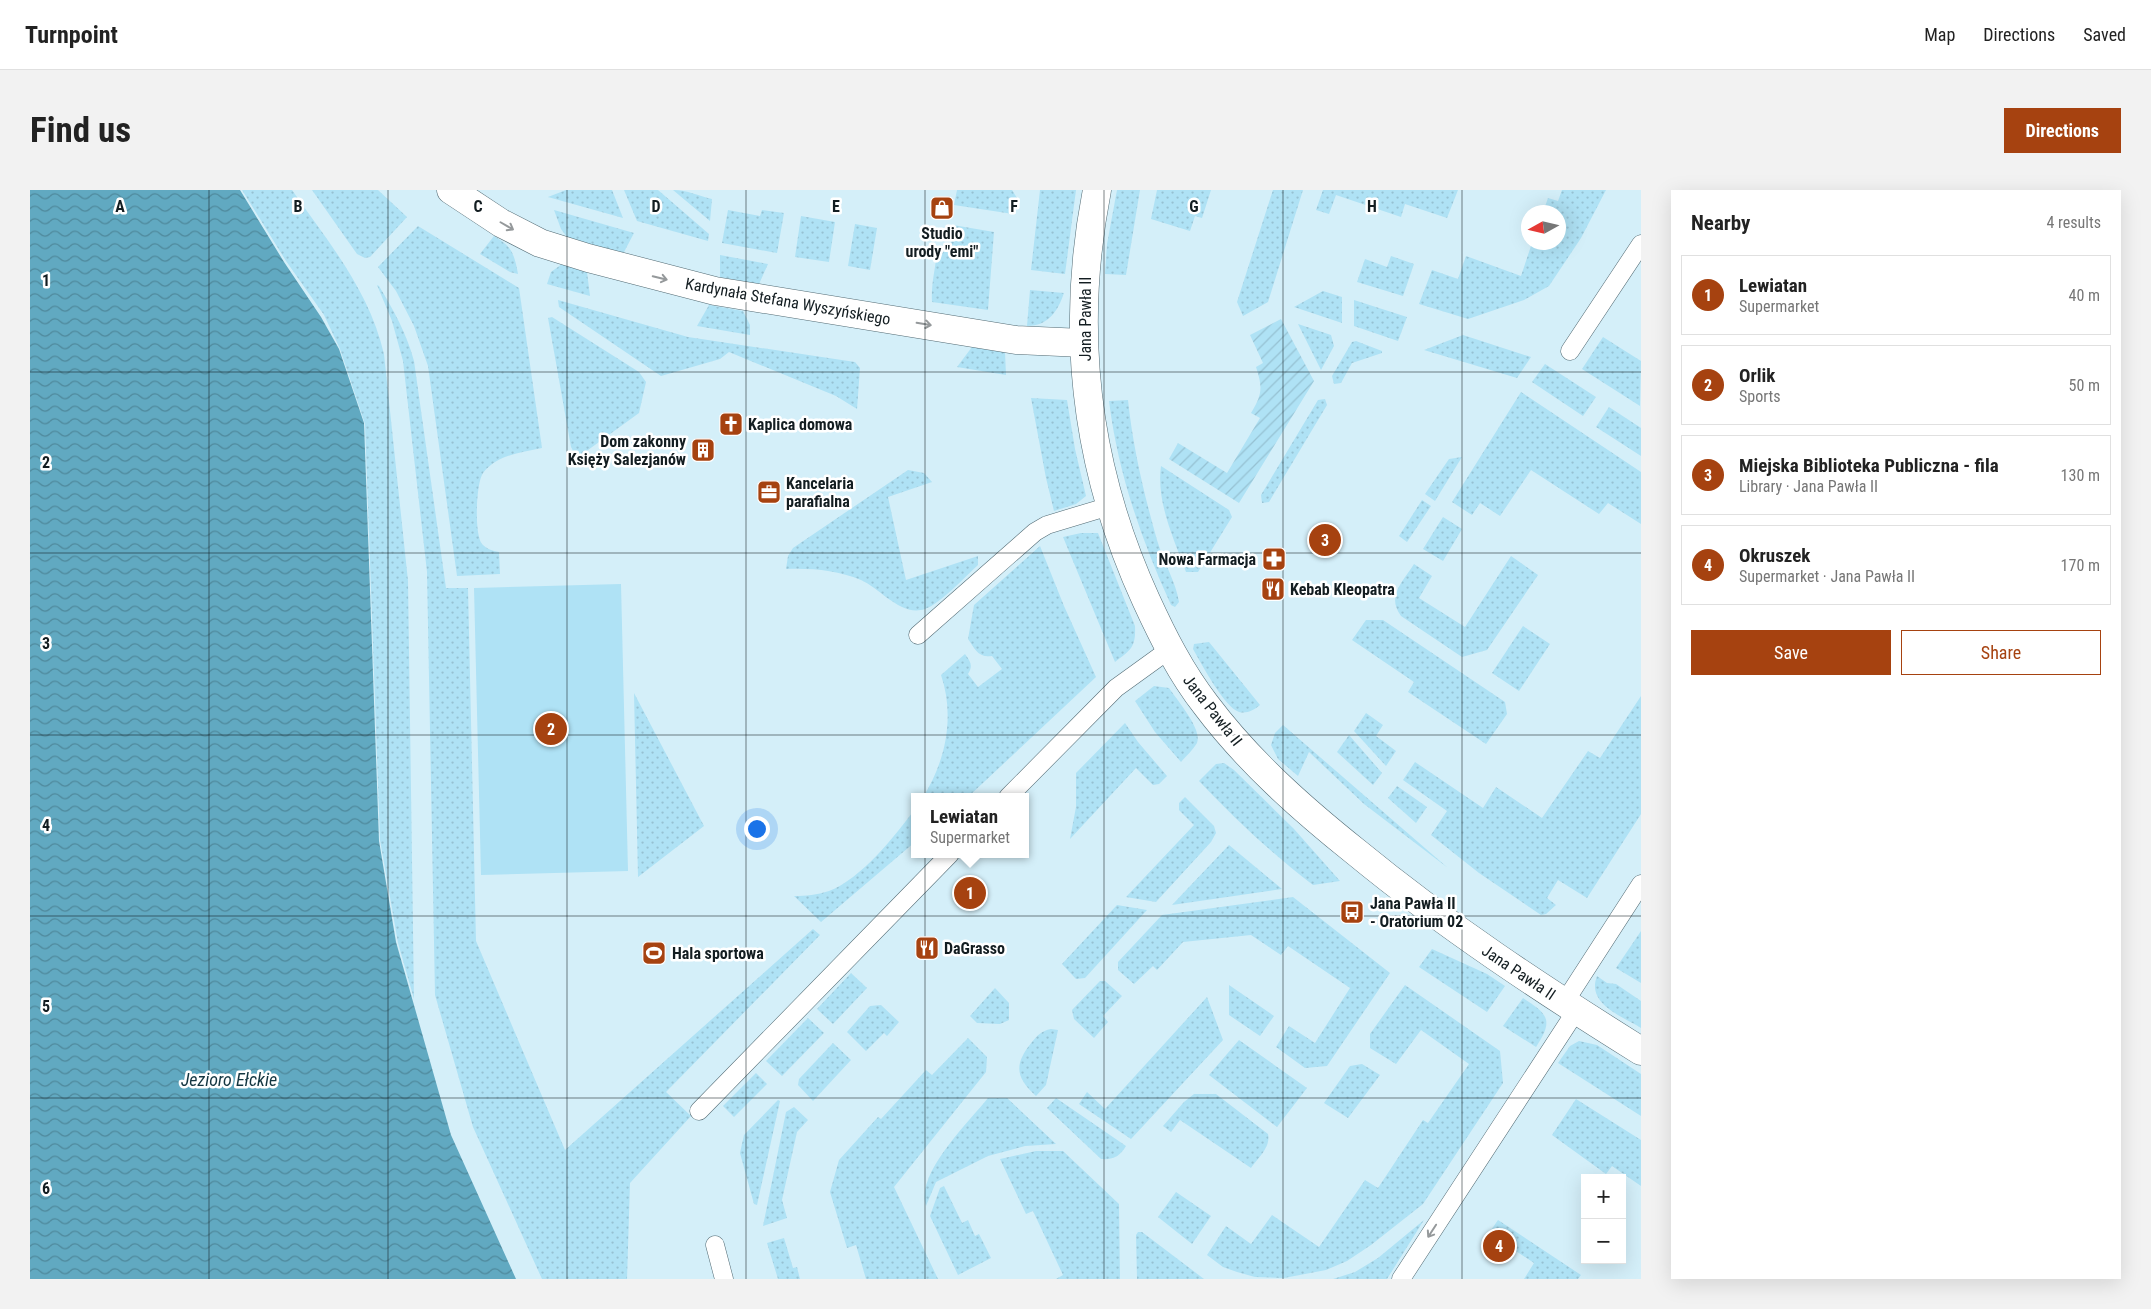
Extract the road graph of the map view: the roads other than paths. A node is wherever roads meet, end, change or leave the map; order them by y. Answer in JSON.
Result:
{"nodes":[{"id":1,"x":451,"y":190,"type":"edge"},
{"id":2,"x":1097,"y":190,"type":"edge"},
{"id":3,"x":1641,"y":244,"type":"edge"},
{"id":4,"x":1083,"y":343,"type":"junction"},
{"id":5,"x":1570,"y":350,"type":"dead end"},
{"id":6,"x":1110,"y":506,"type":"junction"},
{"id":7,"x":918,"y":636,"type":"dead end"},
{"id":8,"x":1170,"y":649,"type":"junction"},
{"id":9,"x":1012,"y":793,"type":"edge"},
{"id":10,"x":946,"y":858,"type":"edge"},
{"id":11,"x":1641,"y":884,"type":"edge"},
{"id":12,"x":1570,"y":1007,"type":"junction"},
{"id":13,"x":1641,"y":1051,"type":"edge"},
{"id":14,"x":698,"y":1111,"type":"dead end"},
{"id":15,"x":714,"y":1245,"type":"dead end"},
{"id":16,"x":724,"y":1279,"type":"edge"},
{"id":17,"x":1401,"y":1279,"type":"edge"}],
"edges":[{"from":1,"to":4,"type":"street","name":"Kardynała Stefana Wyszyńskiego","one_way":true},
{"from":2,"to":4,"type":"street","name":"Jana Pawła II"},
{"from":3,"to":5,"type":"lane"},
{"from":4,"to":6,"type":"street","name":"Jana Pawła II"},
{"from":6,"to":7,"type":"lane"},
{"from":6,"to":8,"type":"street","name":"Jana Pawła II"},
{"from":8,"to":9,"type":"lane"},
{"from":8,"to":12,"type":"street","name":"Jana Pawła II"},
{"from":10,"to":14,"type":"lane"},
{"from":11,"to":12,"type":"lane"},
{"from":12,"to":13,"type":"street","name":"Jana Pawła II"},
{"from":12,"to":17,"type":"lane","one_way":true},
{"from":15,"to":16,"type":"lane"}]}
